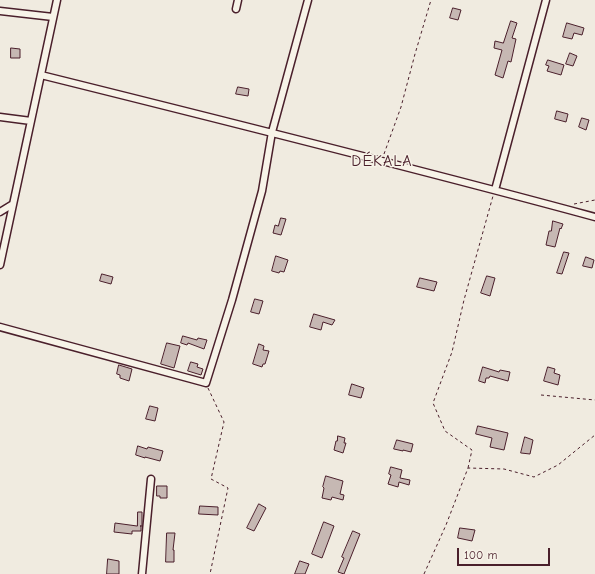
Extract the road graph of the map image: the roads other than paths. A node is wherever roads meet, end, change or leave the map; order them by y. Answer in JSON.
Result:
{"nodes":[{"id":1,"x":57,"y":0,"type":"edge"},
{"id":2,"x":238,"y":0,"type":"edge"},
{"id":3,"x":308,"y":0,"type":"edge"},
{"id":4,"x":546,"y":0,"type":"edge"},
{"id":5,"x":236,"y":9,"type":"dead end"},
{"id":6,"x":0,"y":11,"type":"edge"},
{"id":7,"x":53,"y":18,"type":"junction"},
{"id":8,"x":41,"y":75,"type":"junction"},
{"id":9,"x":0,"y":117,"type":"edge"},
{"id":10,"x":31,"y":121,"type":"junction"},
{"id":11,"x":272,"y":132,"type":"junction"},
{"id":12,"x":495,"y":190,"type":"junction"},
{"id":13,"x":13,"y":204,"type":"junction"},
{"id":14,"x":0,"y":212,"type":"edge"},
{"id":15,"x":595,"y":217,"type":"edge"},
{"id":16,"x":0,"y":265,"type":"edge"},
{"id":17,"x":0,"y":327,"type":"edge"},
{"id":18,"x":151,"y":479,"type":"dead end"},
{"id":19,"x":142,"y":574,"type":"edge"}],
"edges":[{"from":1,"to":7,"type":"street"},
{"from":2,"to":5,"type":"street"},
{"from":3,"to":11,"type":"street"},
{"from":4,"to":12,"type":"street"},
{"from":6,"to":7,"type":"street"},
{"from":7,"to":8,"type":"street"},
{"from":8,"to":10,"type":"street"},
{"from":8,"to":11,"type":"street"},
{"from":9,"to":10,"type":"street"},
{"from":10,"to":13,"type":"street"},
{"from":11,"to":12,"type":"street"},
{"from":11,"to":17,"type":"street"},
{"from":12,"to":15,"type":"street"},
{"from":13,"to":14,"type":"street"},
{"from":13,"to":16,"type":"street"},
{"from":18,"to":19,"type":"street"}]}
